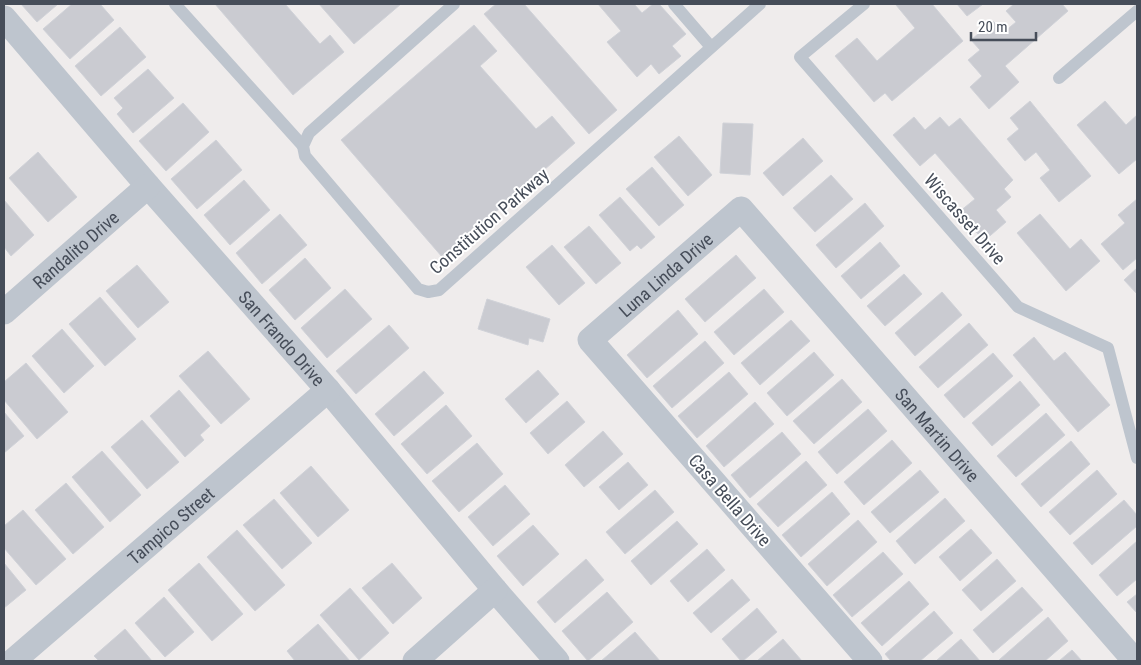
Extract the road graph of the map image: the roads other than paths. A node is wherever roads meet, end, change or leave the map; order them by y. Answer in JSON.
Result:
{"nodes":[{"id":1,"x":175,"y":4,"type":"edge"},
{"id":2,"x":454,"y":4,"type":"edge"},
{"id":3,"x":674,"y":4,"type":"edge"},
{"id":4,"x":760,"y":4,"type":"edge"},
{"id":5,"x":864,"y":4,"type":"edge"},
{"id":6,"x":1137,"y":11,"type":"edge"},
{"id":7,"x":4,"y":18,"type":"edge"},
{"id":8,"x":711,"y":47,"type":"junction"},
{"id":9,"x":1059,"y":78,"type":"dead end"},
{"id":10,"x":303,"y":146,"type":"junction"},
{"id":11,"x":148,"y":186,"type":"junction"},
{"id":12,"x":741,"y":209,"type":"joint"},
{"id":13,"x":4,"y":312,"type":"edge"},
{"id":14,"x":590,"y":340,"type":"joint"},
{"id":15,"x":328,"y":390,"type":"junction"},
{"id":16,"x":1137,"y":458,"type":"edge"},
{"id":17,"x":495,"y":590,"type":"junction"},
{"id":18,"x":13,"y":661,"type":"edge"},
{"id":19,"x":415,"y":661,"type":"edge"},
{"id":20,"x":557,"y":661,"type":"edge"},
{"id":21,"x":870,"y":661,"type":"edge"},
{"id":22,"x":1135,"y":661,"type":"edge"}],
"edges":[{"from":1,"to":10,"type":"lane","name":"Constitution Parkway"},
{"from":2,"to":10,"type":"lane"},
{"from":3,"to":8,"type":"lane"},
{"from":4,"to":8,"type":"lane","name":"Constitution Parkway"},
{"from":5,"to":16,"type":"lane","name":"Wiscasset Drive"},
{"from":6,"to":9,"type":"lane"},
{"from":7,"to":11,"type":"street","name":"San Frando Drive"},
{"from":8,"to":10,"type":"lane","name":"Constitution Parkway"},
{"from":11,"to":13,"type":"street","name":"Randalito Drive"},
{"from":11,"to":15,"type":"street","name":"San Frando Drive"},
{"from":12,"to":14,"type":"street","name":"Luna Linda Drive"},
{"from":12,"to":22,"type":"street","name":"San Martin Drive"},
{"from":14,"to":21,"type":"street","name":"Casa Bella Drive"},
{"from":15,"to":17,"type":"street","name":"San Frando Drive"},
{"from":15,"to":18,"type":"street","name":"Tampico Street"},
{"from":17,"to":19,"type":"street"},
{"from":17,"to":20,"type":"street","name":"San Frando Drive"}]}
